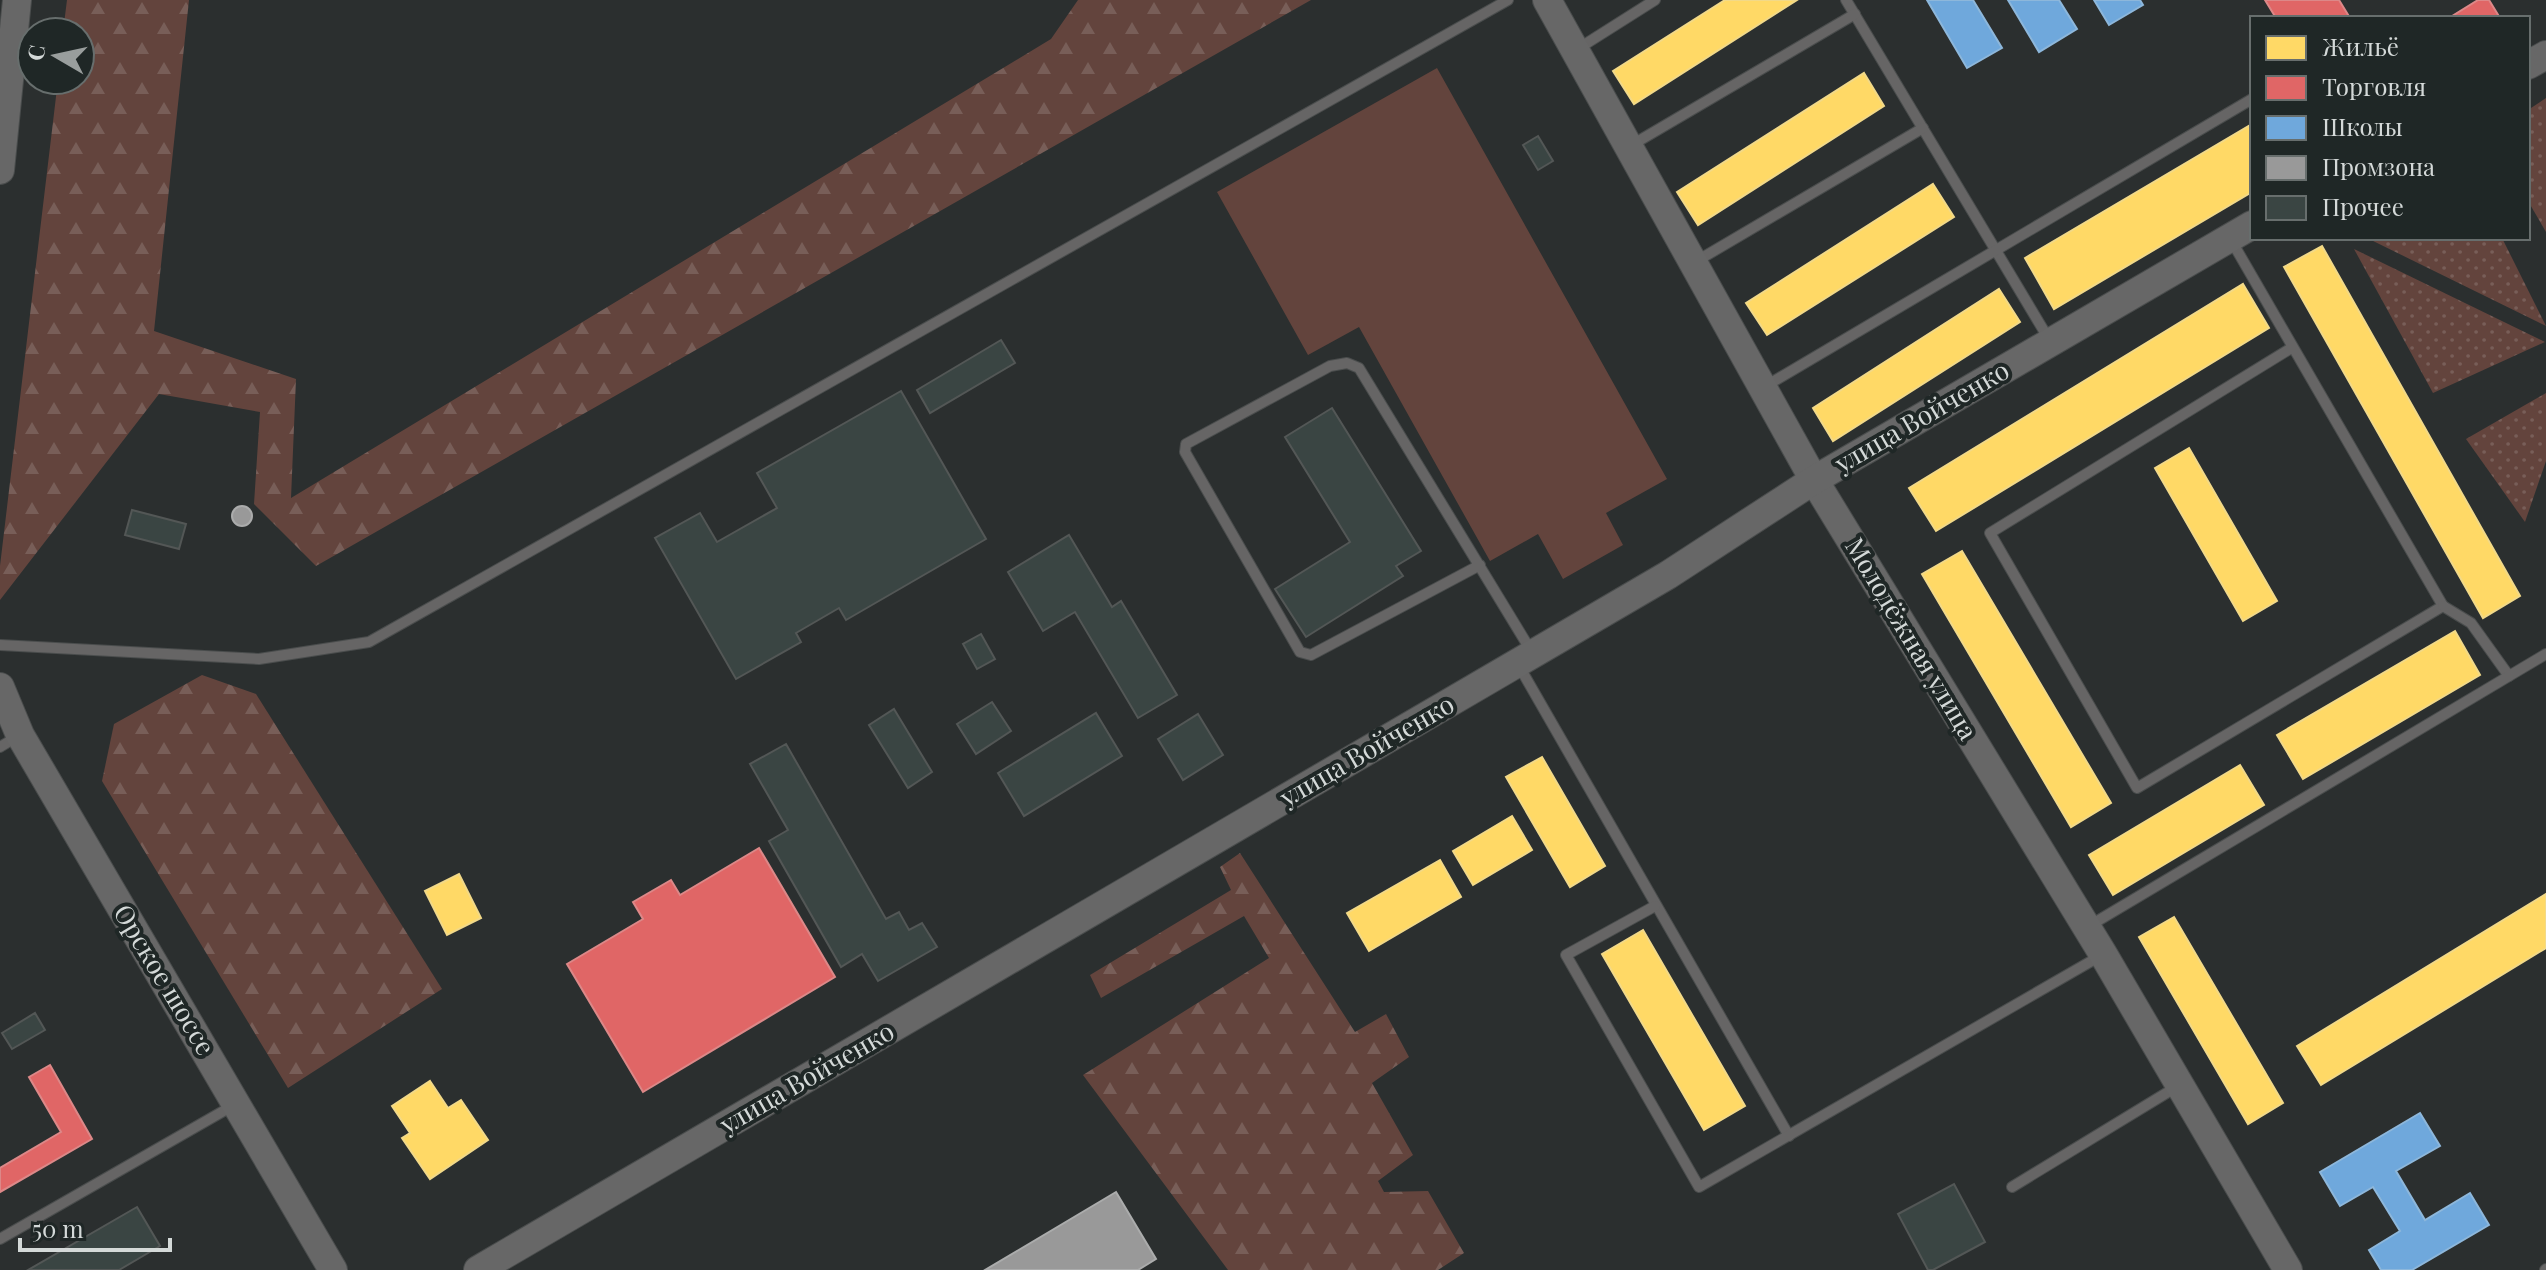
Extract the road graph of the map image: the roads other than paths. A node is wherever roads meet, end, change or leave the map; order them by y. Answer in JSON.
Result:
{"nodes":[{"id":1,"x":17,"y":0,"type":"edge"},
{"id":2,"x":1508,"y":0,"type":"edge"},
{"id":3,"x":1547,"y":0,"type":"edge"},
{"id":4,"x":1655,"y":0,"type":"edge"},
{"id":5,"x":1846,"y":0,"type":"edge"},
{"id":6,"x":1855,"y":14,"type":"junction"},
{"id":7,"x":1575,"y":51,"type":"junction"},
{"id":8,"x":2250,"y":100,"type":"edge"},
{"id":9,"x":1923,"y":128,"type":"junction"},
{"id":10,"x":1628,"y":147,"type":"junction"},
{"id":11,"x":0,"y":170,"type":"edge"},
{"id":12,"x":2241,"y":232,"type":"edge"},
{"id":13,"x":1995,"y":250,"type":"junction"},
{"id":14,"x":1693,"y":263,"type":"junction"},
{"id":15,"x":2051,"y":343,"type":"junction"},
{"id":16,"x":2293,"y":347,"type":"junction"},
{"id":17,"x":1762,"y":388,"type":"junction"},
{"id":18,"x":1814,"y":480,"type":"junction"},
{"id":19,"x":1480,"y":565,"type":"junction"},
{"id":20,"x":2443,"y":606,"type":"junction"},
{"id":21,"x":0,"y":645,"type":"edge"},
{"id":22,"x":2545,"y":657,"type":"edge"},
{"id":23,"x":1525,"y":658,"type":"junction"},
{"id":24,"x":2509,"y":676,"type":"junction"},
{"id":25,"x":0,"y":687,"type":"edge"},
{"id":26,"x":10,"y":741,"type":"edge"},
{"id":27,"x":1655,"y":906,"type":"junction"},
{"id":28,"x":2087,"y":927,"type":"junction"},
{"id":29,"x":2103,"y":954,"type":"junction"},
{"id":30,"x":2180,"y":1085,"type":"junction"},
{"id":31,"x":237,"y":1103,"type":"junction"},
{"id":32,"x":1789,"y":1136,"type":"junction"},
{"id":33,"x":2012,"y":1187,"type":"dead end"},
{"id":34,"x":0,"y":1239,"type":"edge"},
{"id":35,"x":333,"y":1270,"type":"edge"},
{"id":36,"x":478,"y":1270,"type":"edge"},
{"id":37,"x":2288,"y":1270,"type":"edge"}],
"edges":[{"from":1,"to":11,"type":"main road"},
{"from":2,"to":21,"type":"lane"},
{"from":3,"to":7,"type":"main road","name":"Молодёжная улица"},
{"from":4,"to":7,"type":"lane"},
{"from":5,"to":6,"type":"lane"},
{"from":6,"to":9,"type":"lane"},
{"from":6,"to":10,"type":"lane"},
{"from":7,"to":10,"type":"main road","name":"Молодёжная улица"},
{"from":8,"to":13,"type":"lane"},
{"from":9,"to":13,"type":"lane"},
{"from":9,"to":14,"type":"lane"},
{"from":10,"to":14,"type":"main road","name":"Молодёжная улица"},
{"from":12,"to":15,"type":"main road","name":"улица Войченко"},
{"from":12,"to":16,"type":"lane"},
{"from":13,"to":15,"type":"lane"},
{"from":13,"to":17,"type":"lane"},
{"from":14,"to":17,"type":"main road","name":"Молодёжная улица"},
{"from":15,"to":18,"type":"main road","name":"улица Войченко"},
{"from":16,"to":20,"type":"lane"},
{"from":16,"to":20,"type":"lane"},
{"from":17,"to":18,"type":"main road","name":"Молодёжная улица"},
{"from":18,"to":23,"type":"main road","name":"улица Войченко"},
{"from":18,"to":28,"type":"main road","name":"Молодёжная улица"},
{"from":19,"to":19,"type":"lane"},
{"from":19,"to":23,"type":"lane"},
{"from":20,"to":24,"type":"lane"},
{"from":22,"to":24,"type":"lane"},
{"from":23,"to":27,"type":"lane"},
{"from":23,"to":36,"type":"main road","name":"улица Войченко"},
{"from":24,"to":28,"type":"lane"},
{"from":25,"to":26,"type":"main road","name":"Орское шоссе"},
{"from":26,"to":31,"type":"main road","name":"Орское шоссе"},
{"from":27,"to":32,"type":"lane"},
{"from":27,"to":32,"type":"lane"},
{"from":28,"to":29,"type":"main road","name":"Молодёжная улица"},
{"from":29,"to":30,"type":"main road","name":"Молодёжная улица"},
{"from":29,"to":32,"type":"lane"},
{"from":30,"to":33,"type":"lane"},
{"from":30,"to":37,"type":"main road","name":"Молодёжная улица"},
{"from":31,"to":34,"type":"lane"},
{"from":31,"to":35,"type":"main road","name":"Орское шоссе"}]}
